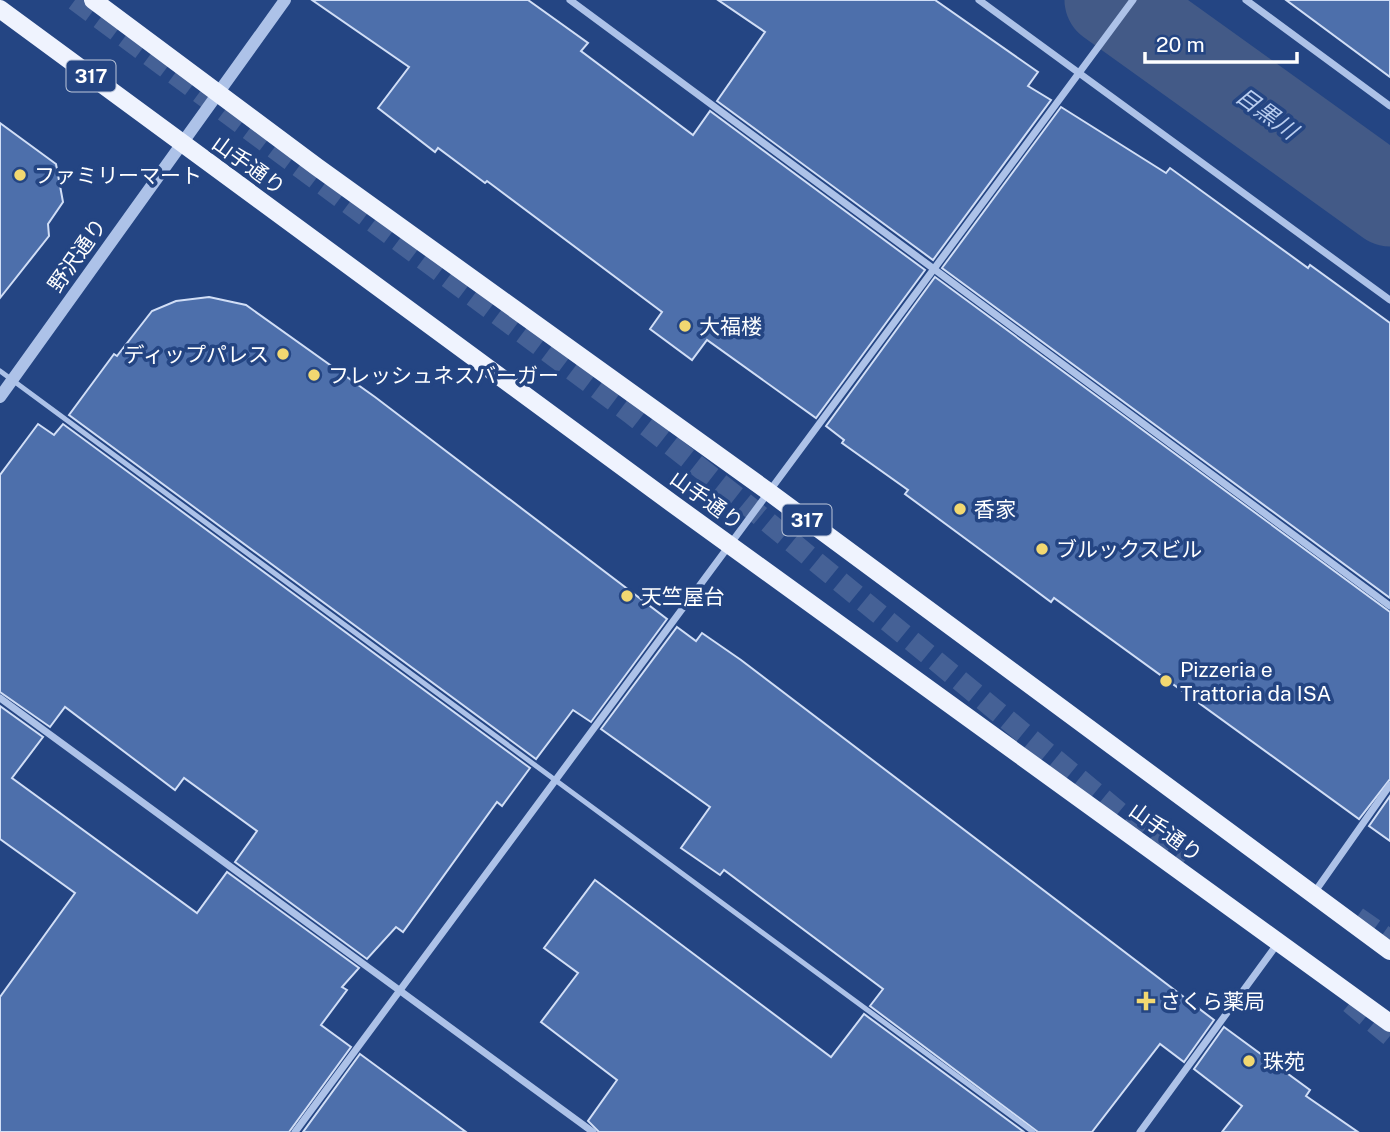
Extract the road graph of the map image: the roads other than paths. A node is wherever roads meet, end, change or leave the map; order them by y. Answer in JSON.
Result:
{"nodes":[{"id":1,"x":93,"y":0,"type":"edge"},
{"id":2,"x":285,"y":0,"type":"edge"},
{"id":3,"x":570,"y":0,"type":"edge"},
{"id":4,"x":979,"y":0,"type":"edge"},
{"id":5,"x":1133,"y":0,"type":"edge"},
{"id":6,"x":1246,"y":0,"type":"edge"},
{"id":7,"x":0,"y":9,"type":"edge"},
{"id":8,"x":1080,"y":72,"type":"junction"},
{"id":9,"x":220,"y":94,"type":"junction"},
{"id":10,"x":1390,"y":106,"type":"edge"},
{"id":11,"x":182,"y":144,"type":"junction"},
{"id":12,"x":933,"y":270,"type":"junction"},
{"id":13,"x":1390,"y":300,"type":"edge"},
{"id":14,"x":0,"y":371,"type":"edge"},
{"id":15,"x":12,"y":380,"type":"junction"},
{"id":16,"x":0,"y":397,"type":"edge"},
{"id":17,"x":769,"y":492,"type":"junction"},
{"id":18,"x":729,"y":544,"type":"junction"},
{"id":19,"x":1390,"y":606,"type":"edge"},
{"id":20,"x":0,"y":698,"type":"edge"},
{"id":21,"x":556,"y":780,"type":"junction"},
{"id":22,"x":1390,"y":785,"type":"edge"},
{"id":23,"x":1314,"y":894,"type":"junction"},
{"id":24,"x":1279,"y":942,"type":"junction"},
{"id":25,"x":1390,"y":951,"type":"edge"},
{"id":26,"x":400,"y":991,"type":"junction"},
{"id":27,"x":1390,"y":1023,"type":"edge"},
{"id":28,"x":295,"y":1132,"type":"edge"},
{"id":29,"x":593,"y":1132,"type":"edge"},
{"id":30,"x":1033,"y":1132,"type":"edge"},
{"id":31,"x":1140,"y":1132,"type":"edge"}],
"edges":[{"from":1,"to":9,"type":"main road","name":"山手通り","number":"317"},
{"from":2,"to":9,"type":"street","name":"野沢通り"},
{"from":3,"to":12,"type":"street"},
{"from":4,"to":8,"type":"street"},
{"from":5,"to":8,"type":"street"},
{"from":6,"to":10,"type":"street"},
{"from":7,"to":11,"type":"main road","name":"山手通り","number":"317"},
{"from":8,"to":12,"type":"street"},
{"from":8,"to":13,"type":"street"},
{"from":9,"to":11,"type":"street","name":"野沢通り"},
{"from":9,"to":17,"type":"main road","name":"山手通り","number":"317"},
{"from":11,"to":15,"type":"street","name":"野沢通り"},
{"from":11,"to":18,"type":"main road","name":"山手通り","number":"317"},
{"from":12,"to":17,"type":"street"},
{"from":12,"to":19,"type":"street"},
{"from":14,"to":15,"type":"lane"},
{"from":15,"to":16,"type":"street","name":"野沢通り"},
{"from":15,"to":21,"type":"lane"},
{"from":17,"to":18,"type":"street"},
{"from":17,"to":23,"type":"main road","name":"山手通り","number":"317"},
{"from":18,"to":21,"type":"street"},
{"from":18,"to":24,"type":"main road","name":"山手通り","number":"317"},
{"from":20,"to":26,"type":"street"},
{"from":21,"to":26,"type":"street"},
{"from":21,"to":30,"type":"lane"},
{"from":22,"to":23,"type":"street"},
{"from":23,"to":25,"type":"main road","name":"山手通り","number":"317"},
{"from":24,"to":27,"type":"main road","name":"山手通り","number":"317"},
{"from":24,"to":31,"type":"street"},
{"from":26,"to":28,"type":"street"},
{"from":26,"to":29,"type":"street"}]}
